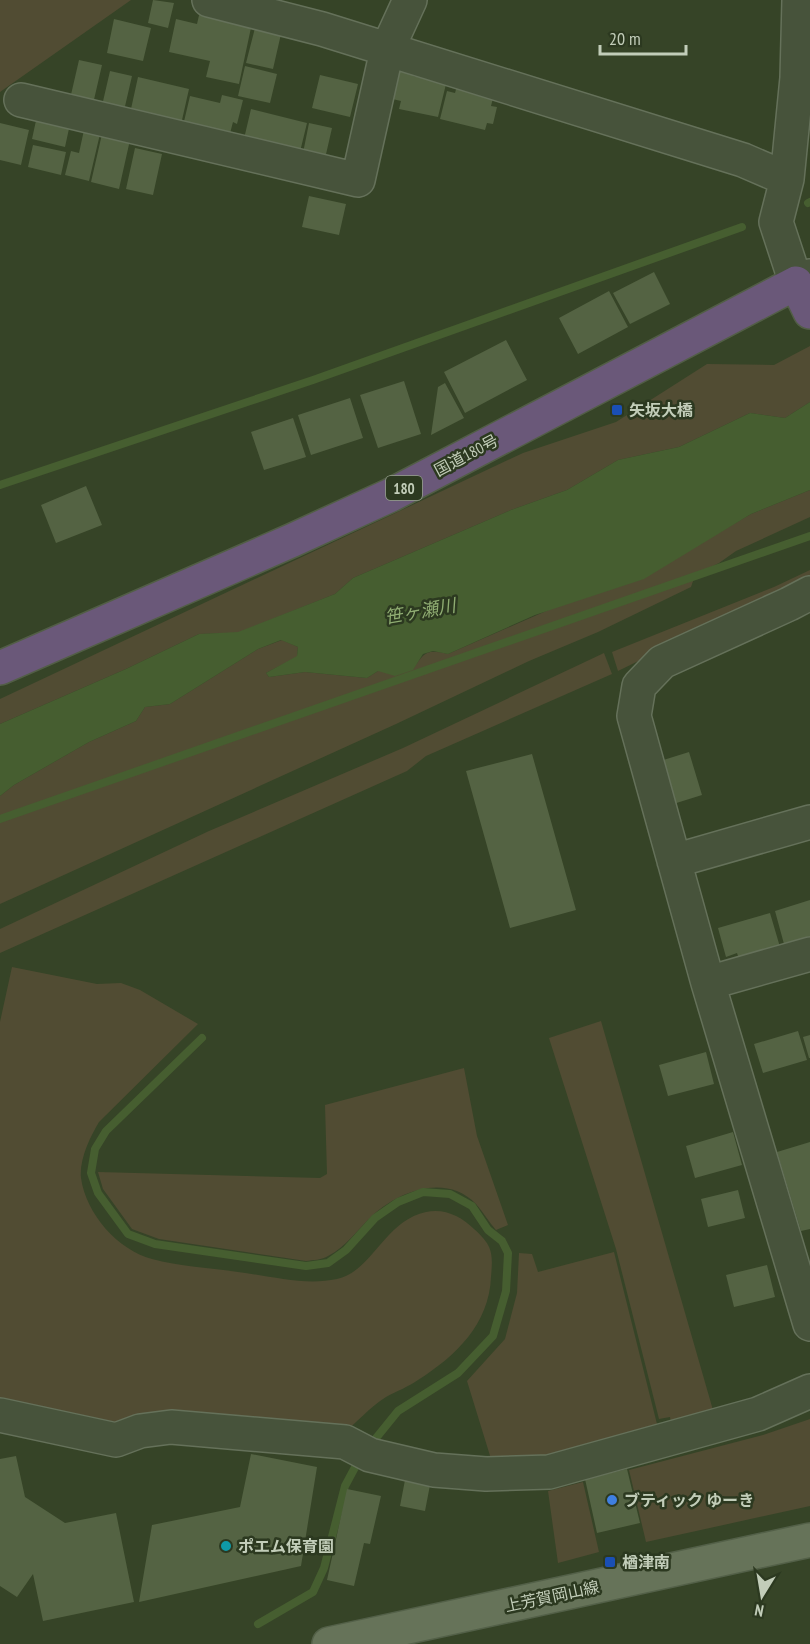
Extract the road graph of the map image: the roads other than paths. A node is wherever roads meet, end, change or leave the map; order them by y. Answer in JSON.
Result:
{"nodes":[{"id":1,"x":209,"y":0,"type":"edge"},
{"id":2,"x":410,"y":0,"type":"edge"},
{"id":3,"x":799,"y":0,"type":"edge"},
{"id":4,"x":318,"y":14,"type":"edge"},
{"id":5,"x":387,"y":50,"type":"junction"},
{"id":6,"x":21,"y":100,"type":"dead end"},
{"id":7,"x":787,"y":179,"type":"junction"},
{"id":8,"x":803,"y":279,"type":"edge"},
{"id":9,"x":810,"y":312,"type":"edge"},
{"id":10,"x":810,"y":592,"type":"edge"},
{"id":11,"x":0,"y":668,"type":"edge"},
{"id":12,"x":810,"y":822,"type":"edge"},
{"id":13,"x":674,"y":861,"type":"junction"},
{"id":14,"x":810,"y":954,"type":"edge"},
{"id":15,"x":721,"y":979,"type":"junction"},
{"id":16,"x":810,"y":1324,"type":"edge"},
{"id":17,"x":810,"y":1391,"type":"edge"},
{"id":18,"x":0,"y":1415,"type":"edge"},
{"id":19,"x":810,"y":1540,"type":"edge"},
{"id":20,"x":370,"y":1640,"type":"edge"},
{"id":21,"x":329,"y":1644,"type":"edge"}],
"edges":[{"from":1,"to":4,"type":"street"},
{"from":2,"to":5,"type":"street"},
{"from":3,"to":7,"type":"street"},
{"from":4,"to":5,"type":"street"},
{"from":5,"to":6,"type":"street"},
{"from":5,"to":7,"type":"street"},
{"from":7,"to":8,"type":"street"},
{"from":8,"to":9,"type":"highway"},
{"from":8,"to":11,"type":"highway","name":"国道180号","number":"180"},
{"from":10,"to":13,"type":"street"},
{"from":12,"to":13,"type":"street"},
{"from":13,"to":15,"type":"street"},
{"from":14,"to":15,"type":"street"},
{"from":15,"to":16,"type":"street"},
{"from":17,"to":18,"type":"street"},
{"from":19,"to":20,"type":"main road","name":"上芳賀岡山線"},
{"from":20,"to":21,"type":"main road","name":"上芳賀岡山線"}]}
